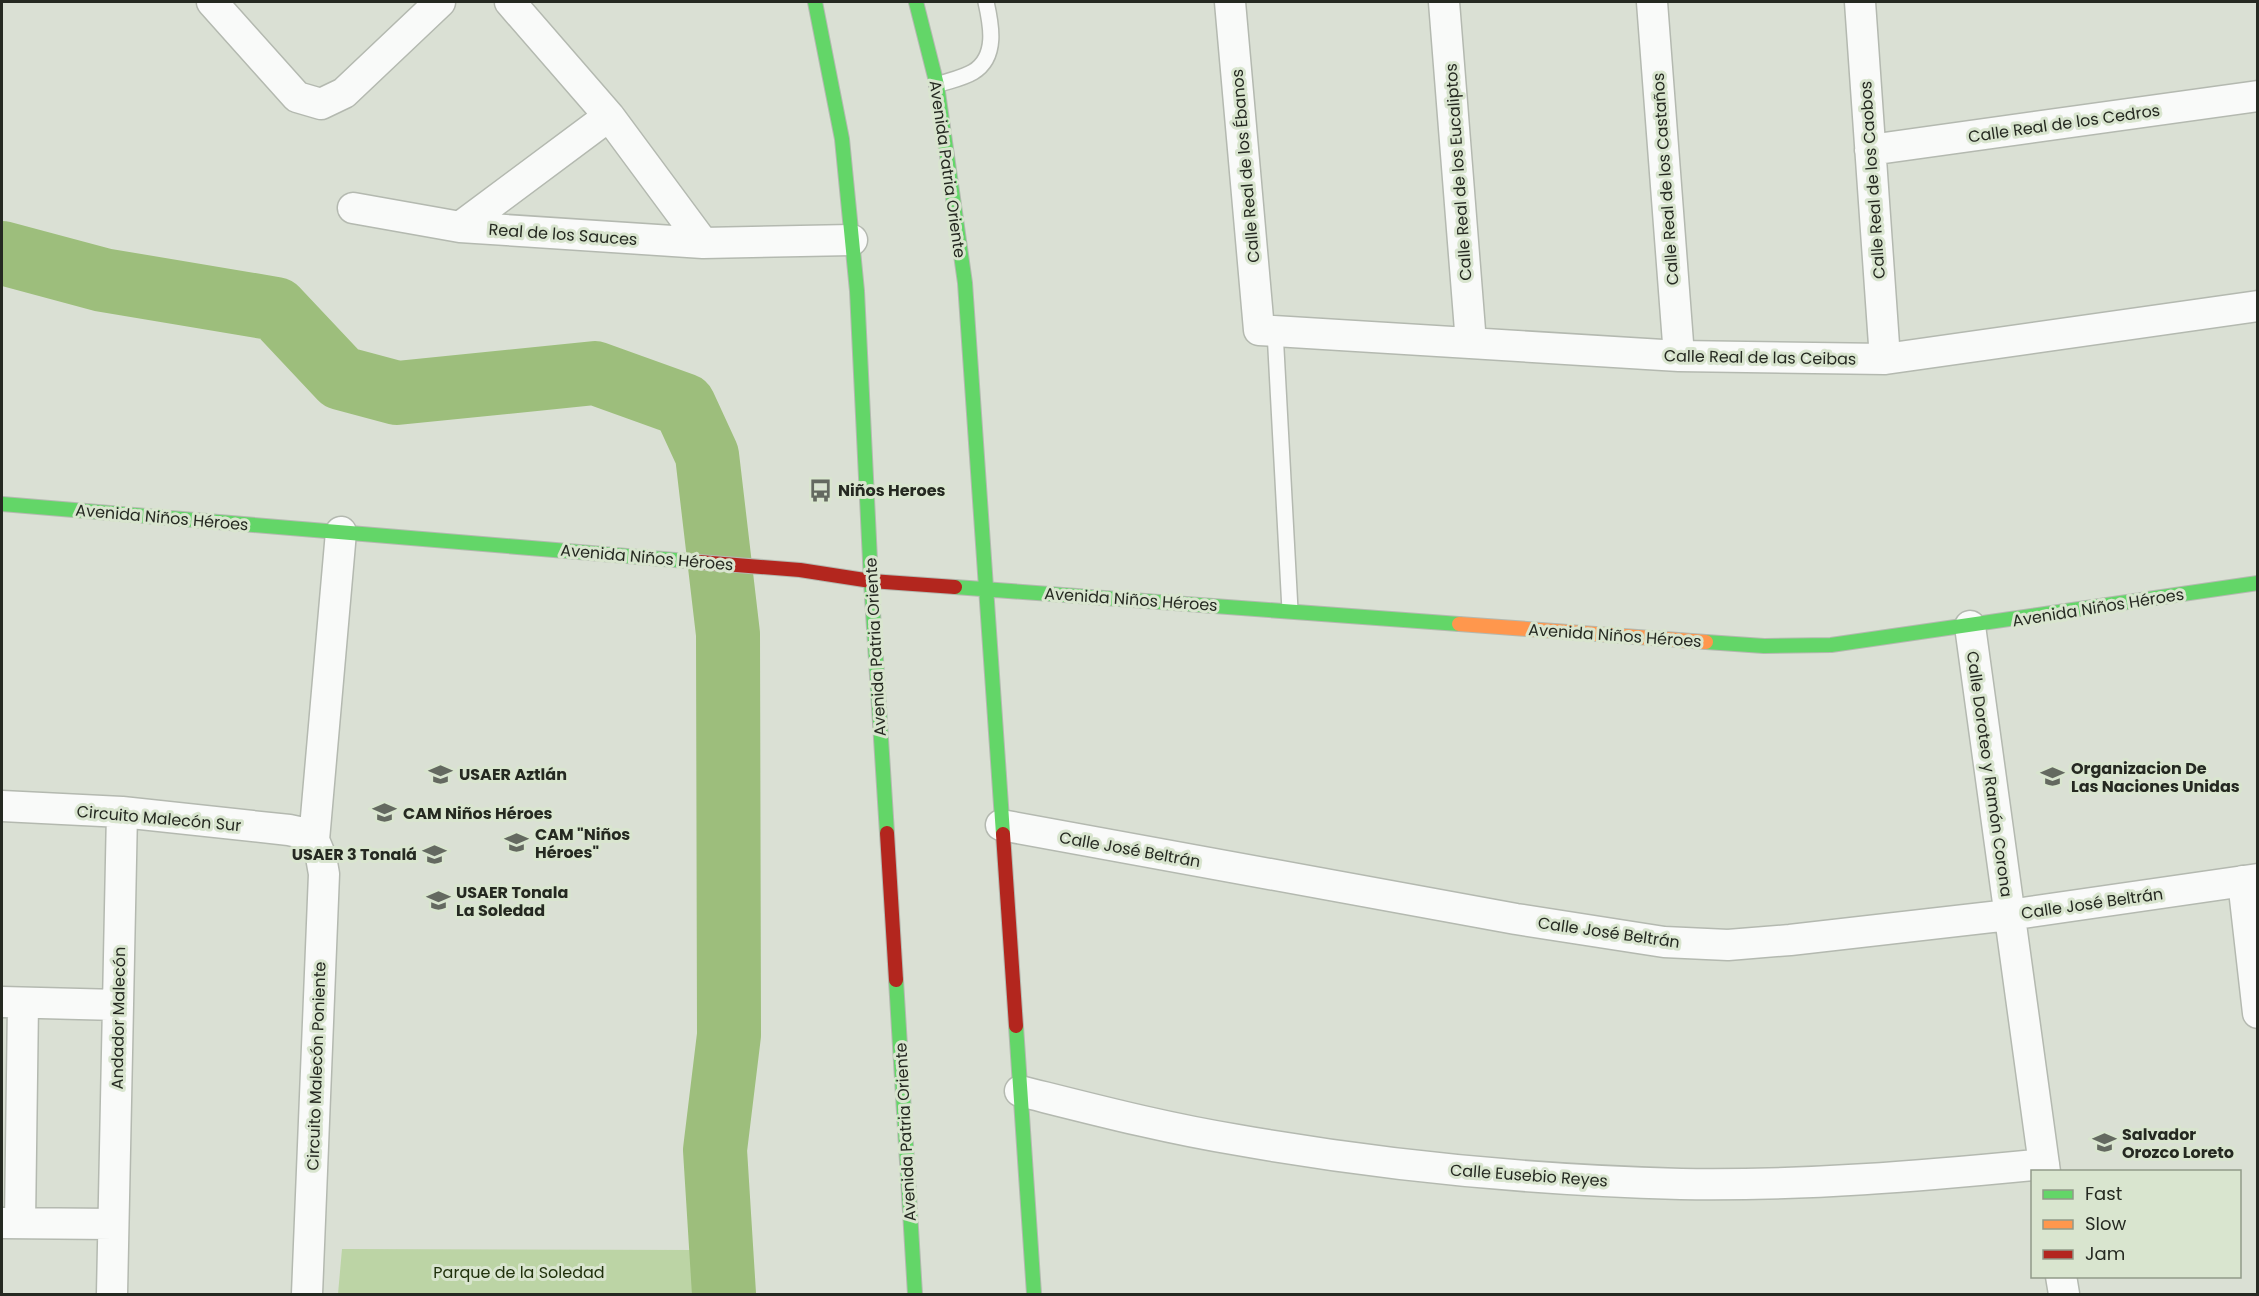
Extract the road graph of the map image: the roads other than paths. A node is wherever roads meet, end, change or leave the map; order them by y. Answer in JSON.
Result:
{"nodes":[{"id":1,"x":194,"y":2,"type":"edge"},
{"id":2,"x":440,"y":2,"type":"edge"},
{"id":3,"x":510,"y":2,"type":"edge"},
{"id":4,"x":815,"y":2,"type":"edge"},
{"id":5,"x":916,"y":2,"type":"edge"},
{"id":6,"x":986,"y":2,"type":"edge"},
{"id":7,"x":1230,"y":2,"type":"edge"},
{"id":8,"x":1444,"y":2,"type":"edge"},
{"id":9,"x":1652,"y":2,"type":"edge"},
{"id":10,"x":1860,"y":2,"type":"edge"},
{"id":11,"x":219,"y":9,"type":"edge"},
{"id":12,"x":937,"y":85,"type":"junction"},
{"id":13,"x":2258,"y":96,"type":"edge"},
{"id":14,"x":609,"y":116,"type":"junction"},
{"id":15,"x":1870,"y":150,"type":"junction"},
{"id":16,"x":353,"y":208,"type":"dead end"},
{"id":17,"x":460,"y":227,"type":"junction"},
{"id":18,"x":852,"y":240,"type":"junction"},
{"id":19,"x":703,"y":243,"type":"junction"},
{"id":20,"x":2258,"y":306,"type":"edge"},
{"id":21,"x":1267,"y":331,"type":"junction"},
{"id":22,"x":1471,"y":343,"type":"junction"},
{"id":23,"x":1679,"y":356,"type":"junction"},
{"id":24,"x":1885,"y":359,"type":"junction"},
{"id":25,"x":2,"y":504,"type":"edge"},
{"id":26,"x":341,"y":532,"type":"junction"},
{"id":27,"x":871,"y":581,"type":"junction"},
{"id":28,"x":2258,"y":583,"type":"edge"},
{"id":29,"x":985,"y":589,"type":"junction"},
{"id":30,"x":1290,"y":610,"type":"junction"},
{"id":31,"x":1970,"y":626,"type":"junction"},
{"id":32,"x":2,"y":806,"type":"edge"},
{"id":33,"x":122,"y":812,"type":"junction"},
{"id":34,"x":1001,"y":825,"type":"junction"},
{"id":35,"x":314,"y":840,"type":"junction"},
{"id":36,"x":2250,"y":880,"type":"edge"},
{"id":37,"x":2010,"y":915,"type":"junction"},
{"id":38,"x":12,"y":1003,"type":"edge"},
{"id":39,"x":118,"y":1005,"type":"junction"},
{"id":40,"x":2258,"y":1013,"type":"edge"},
{"id":41,"x":1020,"y":1091,"type":"junction"},
{"id":42,"x":2044,"y":1168,"type":"edge"},
{"id":43,"x":11,"y":1223,"type":"edge"},
{"id":44,"x":113,"y":1224,"type":"junction"},
{"id":45,"x":2061,"y":1278,"type":"edge"},
{"id":46,"x":112,"y":1294,"type":"edge"},
{"id":47,"x":307,"y":1294,"type":"edge"},
{"id":48,"x":915,"y":1294,"type":"edge"},
{"id":49,"x":1034,"y":1294,"type":"edge"},
{"id":50,"x":2064,"y":1294,"type":"edge"}],
"edges":[{"from":1,"to":11,"type":"street"},
{"from":2,"to":11,"type":"street"},
{"from":3,"to":14,"type":"street"},
{"from":4,"to":18,"type":"main road","name":"Avenida Patria Oriente"},
{"from":5,"to":12,"type":"main road","name":"Avenida Patria Oriente"},
{"from":6,"to":12,"type":"lane"},
{"from":7,"to":21,"type":"street","name":"Calle Real de los Ébanos"},
{"from":8,"to":22,"type":"street","name":"Calle Real de los Eucaliptos"},
{"from":9,"to":23,"type":"street","name":"Calle Real de los Castaños"},
{"from":10,"to":15,"type":"street","name":"Calle Real de los Caobos"},
{"from":12,"to":29,"type":"main road","name":"Avenida Patria Oriente"},
{"from":13,"to":15,"type":"street","name":"Calle Real de los Cedros"},
{"from":14,"to":17,"type":"street","name":"Real de los Sauces"},
{"from":14,"to":19,"type":"street"},
{"from":15,"to":24,"type":"street","name":"Calle Real de los Caobos"},
{"from":16,"to":17,"type":"street"},
{"from":17,"to":19,"type":"street","name":"Real de los Sauces"},
{"from":18,"to":19,"type":"street","name":"Real de los Sauces"},
{"from":18,"to":27,"type":"main road","name":"Avenida Patria Oriente"},
{"from":20,"to":24,"type":"street","name":"Calle Real de las Ceibas"},
{"from":21,"to":22,"type":"street","name":"Calle Real de las Ceibas"},
{"from":21,"to":30,"type":"lane","name":"Calle Real de los Ébanos"},
{"from":22,"to":23,"type":"street","name":"Calle Real de las Ceibas"},
{"from":23,"to":24,"type":"street","name":"Calle Real de las Ceibas"},
{"from":25,"to":26,"type":"main road","name":"Avenida Niños Héroes"},
{"from":26,"to":27,"type":"main road","name":"Avenida Niños Héroes"},
{"from":26,"to":35,"type":"street"},
{"from":27,"to":29,"type":"main road","name":"Avenida Niños Héroes"},
{"from":27,"to":48,"type":"main road","name":"Avenida Patria Oriente"},
{"from":28,"to":31,"type":"main road","name":"Avenida Niños Héroes"},
{"from":29,"to":30,"type":"main road","name":"Avenida Niños Héroes"},
{"from":29,"to":34,"type":"main road","name":"Avenida Patria Oriente"},
{"from":30,"to":31,"type":"main road","name":"Avenida Niños Héroes"},
{"from":31,"to":37,"type":"street","name":"Calle Doroteo y Ramón Corona"},
{"from":32,"to":33,"type":"street","name":"Circuito Malecón Sur"},
{"from":33,"to":35,"type":"street","name":"Circuito Malecón Sur"},
{"from":33,"to":39,"type":"street","name":"Andador Malecón"},
{"from":34,"to":37,"type":"street","name":"Calle José Beltrán"},
{"from":34,"to":41,"type":"main road","name":"Avenida Patria Oriente"},
{"from":35,"to":47,"type":"street","name":"Circuito Malecón Poniente"},
{"from":36,"to":37,"type":"street","name":"Calle José Beltrán"},
{"from":36,"to":40,"type":"street"},
{"from":37,"to":42,"type":"street","name":"Calle Doroteo y Ramón Corona"},
{"from":38,"to":39,"type":"street"},
{"from":38,"to":43,"type":"street"},
{"from":39,"to":44,"type":"street","name":"Andador Malecón"},
{"from":41,"to":42,"type":"street","name":"Calle Eusebio Reyes"},
{"from":41,"to":49,"type":"main road"},
{"from":43,"to":44,"type":"street"},
{"from":44,"to":46,"type":"street","name":"Andador Malecón"},
{"from":45,"to":50,"type":"street"}]}
